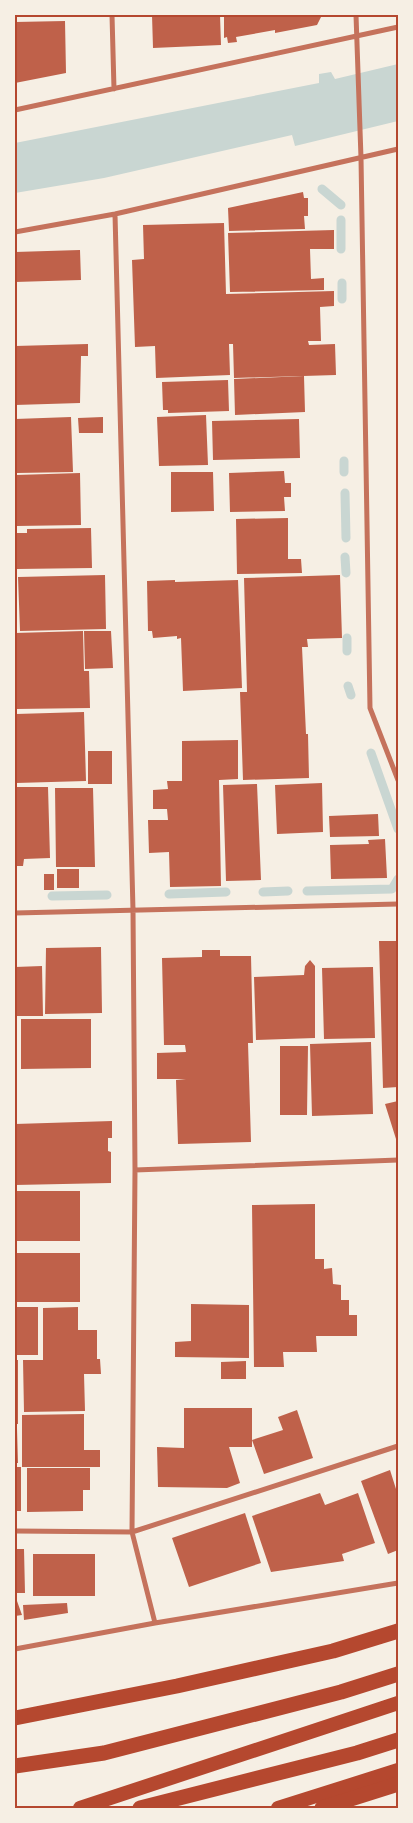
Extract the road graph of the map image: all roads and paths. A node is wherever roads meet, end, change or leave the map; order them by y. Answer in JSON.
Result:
{"nodes":[{"id":1,"x":112,"y":15,"type":"edge"},
{"id":2,"x":356,"y":15,"type":"edge"},
{"id":3,"x":398,"y":27,"type":"edge"},
{"id":4,"x":356,"y":37,"type":"junction"},
{"id":5,"x":114,"y":89,"type":"junction"},
{"id":6,"x":15,"y":110,"type":"edge"},
{"id":7,"x":398,"y":149,"type":"edge"},
{"id":8,"x":361,"y":158,"type":"junction"},
{"id":9,"x":115,"y":214,"type":"junction"},
{"id":10,"x":15,"y":232,"type":"edge"},
{"id":11,"x":398,"y":780,"type":"edge"},
{"id":12,"x":398,"y":904,"type":"edge"},
{"id":13,"x":133,"y":910,"type":"junction"},
{"id":14,"x":15,"y":913,"type":"edge"},
{"id":15,"x":398,"y":1160,"type":"edge"},
{"id":16,"x":135,"y":1170,"type":"junction"},
{"id":17,"x":398,"y":1446,"type":"edge"},
{"id":18,"x":15,"y":1531,"type":"edge"},
{"id":19,"x":132,"y":1532,"type":"junction"},
{"id":20,"x":398,"y":1583,"type":"edge"},
{"id":21,"x":155,"y":1623,"type":"junction"},
{"id":22,"x":398,"y":1631,"type":"edge"},
{"id":23,"x":15,"y":1649,"type":"edge"},
{"id":24,"x":398,"y":1674,"type":"edge"},
{"id":25,"x":398,"y":1702,"type":"edge"},
{"id":26,"x":15,"y":1718,"type":"edge"},
{"id":27,"x":398,"y":1740,"type":"edge"},
{"id":28,"x":15,"y":1766,"type":"edge"},
{"id":29,"x":398,"y":1770,"type":"edge"},
{"id":30,"x":398,"y":1784,"type":"edge"},
{"id":31,"x":80,"y":1808,"type":"edge"},
{"id":32,"x":140,"y":1808,"type":"edge"},
{"id":33,"x":278,"y":1808,"type":"edge"},
{"id":34,"x":322,"y":1808,"type":"edge"}],
"edges":[{"from":1,"to":5,"type":"street"},
{"from":2,"to":4,"type":"street"},
{"from":3,"to":4,"type":"street"},
{"from":4,"to":5,"type":"street"},
{"from":4,"to":8,"type":"street"},
{"from":5,"to":6,"type":"street"},
{"from":7,"to":8,"type":"street"},
{"from":8,"to":9,"type":"street"},
{"from":8,"to":11,"type":"street"},
{"from":9,"to":10,"type":"street"},
{"from":9,"to":13,"type":"street"},
{"from":12,"to":13,"type":"street"},
{"from":13,"to":14,"type":"street"},
{"from":13,"to":16,"type":"street"},
{"from":15,"to":16,"type":"street"},
{"from":16,"to":19,"type":"street"},
{"from":17,"to":19,"type":"street"},
{"from":18,"to":19,"type":"street"},
{"from":19,"to":21,"type":"street"},
{"from":20,"to":21,"type":"street"},
{"from":21,"to":23,"type":"street"},
{"from":22,"to":26,"type":"highway"},
{"from":24,"to":28,"type":"highway"},
{"from":25,"to":31,"type":"highway"},
{"from":27,"to":32,"type":"highway"},
{"from":29,"to":33,"type":"highway"},
{"from":30,"to":34,"type":"highway"}]}
